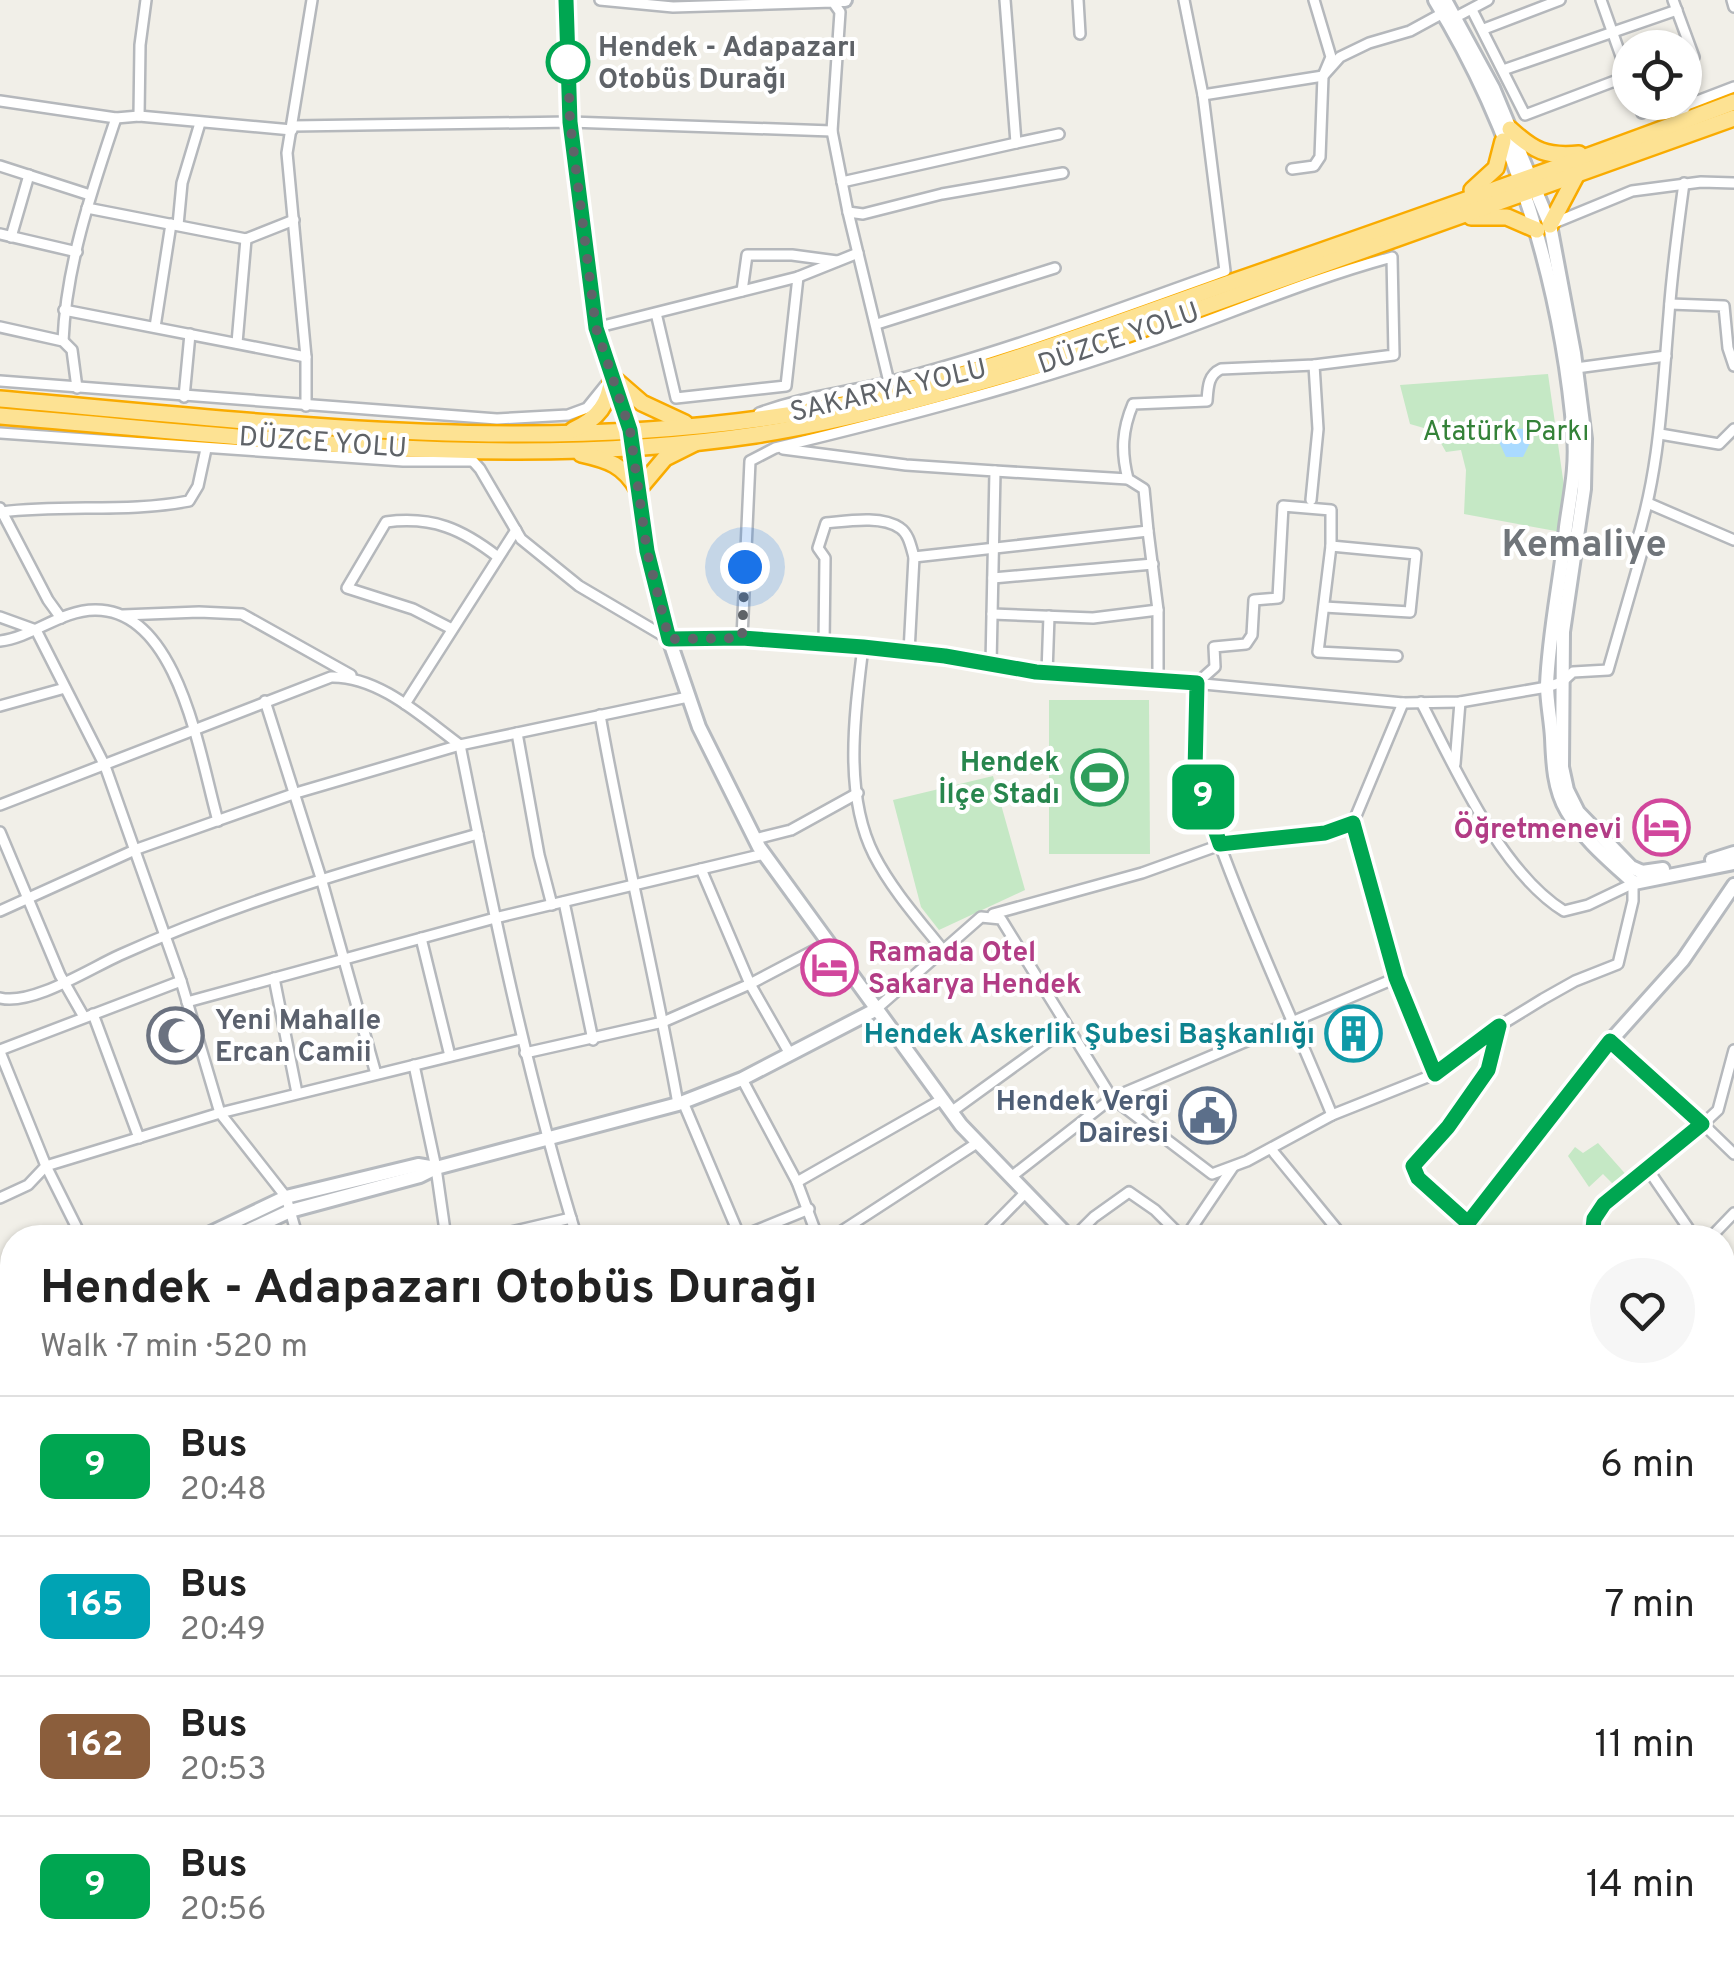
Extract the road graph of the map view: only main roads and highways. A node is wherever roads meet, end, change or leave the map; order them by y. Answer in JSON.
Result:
{"nodes":[{"id":1,"x":1435,"y":0,"type":"edge"},
{"id":2,"x":1448,"y":10,"type":"edge"},
{"id":3,"x":1734,"y":102,"type":"edge"},
{"id":4,"x":1734,"y":118,"type":"edge"},
{"id":5,"x":1506,"y":135,"type":"junction"},
{"id":6,"x":1598,"y":152,"type":"junction"},
{"id":7,"x":1578,"y":172,"type":"junction"},
{"id":8,"x":1526,"y":184,"type":"junction"},
{"id":9,"x":1451,"y":211,"type":"junction"},
{"id":10,"x":1543,"y":227,"type":"junction"},
{"id":11,"x":612,"y":377,"type":"junction"},
{"id":12,"x":0,"y":399,"type":"edge"},
{"id":13,"x":0,"y":416,"type":"edge"},
{"id":14,"x":689,"y":424,"type":"junction"},
{"id":15,"x":631,"y":438,"type":"junction"},
{"id":16,"x":703,"y":440,"type":"junction"},
{"id":17,"x":562,"y":441,"type":"junction"},
{"id":18,"x":638,"y":490,"type":"junction"},
{"id":19,"x":1734,"y":853,"type":"edge"},
{"id":20,"x":1734,"y":863,"type":"edge"},
{"id":21,"x":1734,"y":884,"type":"edge"},
{"id":22,"x":875,"y":1010,"type":"junction"},
{"id":23,"x":288,"y":1204,"type":"junction"},
{"id":24,"x":234,"y":1225,"type":"edge"},
{"id":25,"x":253,"y":1225,"type":"edge"},
{"id":26,"x":1056,"y":1225,"type":"edge"},
{"id":27,"x":1466,"y":1225,"type":"edge"}],
"edges":[{"from":1,"to":2,"type":"main road"},
{"from":2,"to":5,"type":"main road"},
{"from":3,"to":6,"type":"highway"},
{"from":4,"to":7,"type":"highway","name":"DÜZCE YOLU"},
{"from":5,"to":6,"type":"highway"},
{"from":5,"to":8,"type":"main road"},
{"from":5,"to":9,"type":"highway"},
{"from":6,"to":8,"type":"highway"},
{"from":7,"to":8,"type":"highway","name":"DÜZCE YOLU"},
{"from":7,"to":10,"type":"highway"},
{"from":8,"to":9,"type":"highway","name":"DÜZCE YOLU"},
{"from":8,"to":10,"type":"main road"},
{"from":9,"to":10,"type":"highway"},
{"from":9,"to":14,"type":"highway","name":"SAKARYA YOLU"},
{"from":9,"to":16,"type":"highway","name":"DÜZCE YOLU"},
{"from":10,"to":19,"type":"main road"},
{"from":10,"to":20,"type":"main road"},
{"from":11,"to":14,"type":"highway"},
{"from":11,"to":15,"type":"main road"},
{"from":11,"to":17,"type":"highway"},
{"from":12,"to":17,"type":"highway"},
{"from":13,"to":17,"type":"highway","name":"DÜZCE YOLU"},
{"from":14,"to":15,"type":"highway","name":"SAKARYA YOLU"},
{"from":15,"to":16,"type":"highway","name":"DÜZCE YOLU"},
{"from":15,"to":17,"type":"highway","name":"DÜZCE YOLU"},
{"from":15,"to":18,"type":"main road"},
{"from":16,"to":18,"type":"highway"},
{"from":17,"to":18,"type":"highway"},
{"from":18,"to":22,"type":"main road"},
{"from":21,"to":27,"type":"main road"},
{"from":22,"to":23,"type":"main road"},
{"from":22,"to":26,"type":"main road"},
{"from":23,"to":24,"type":"main road"},
{"from":23,"to":25,"type":"main road"}]}
